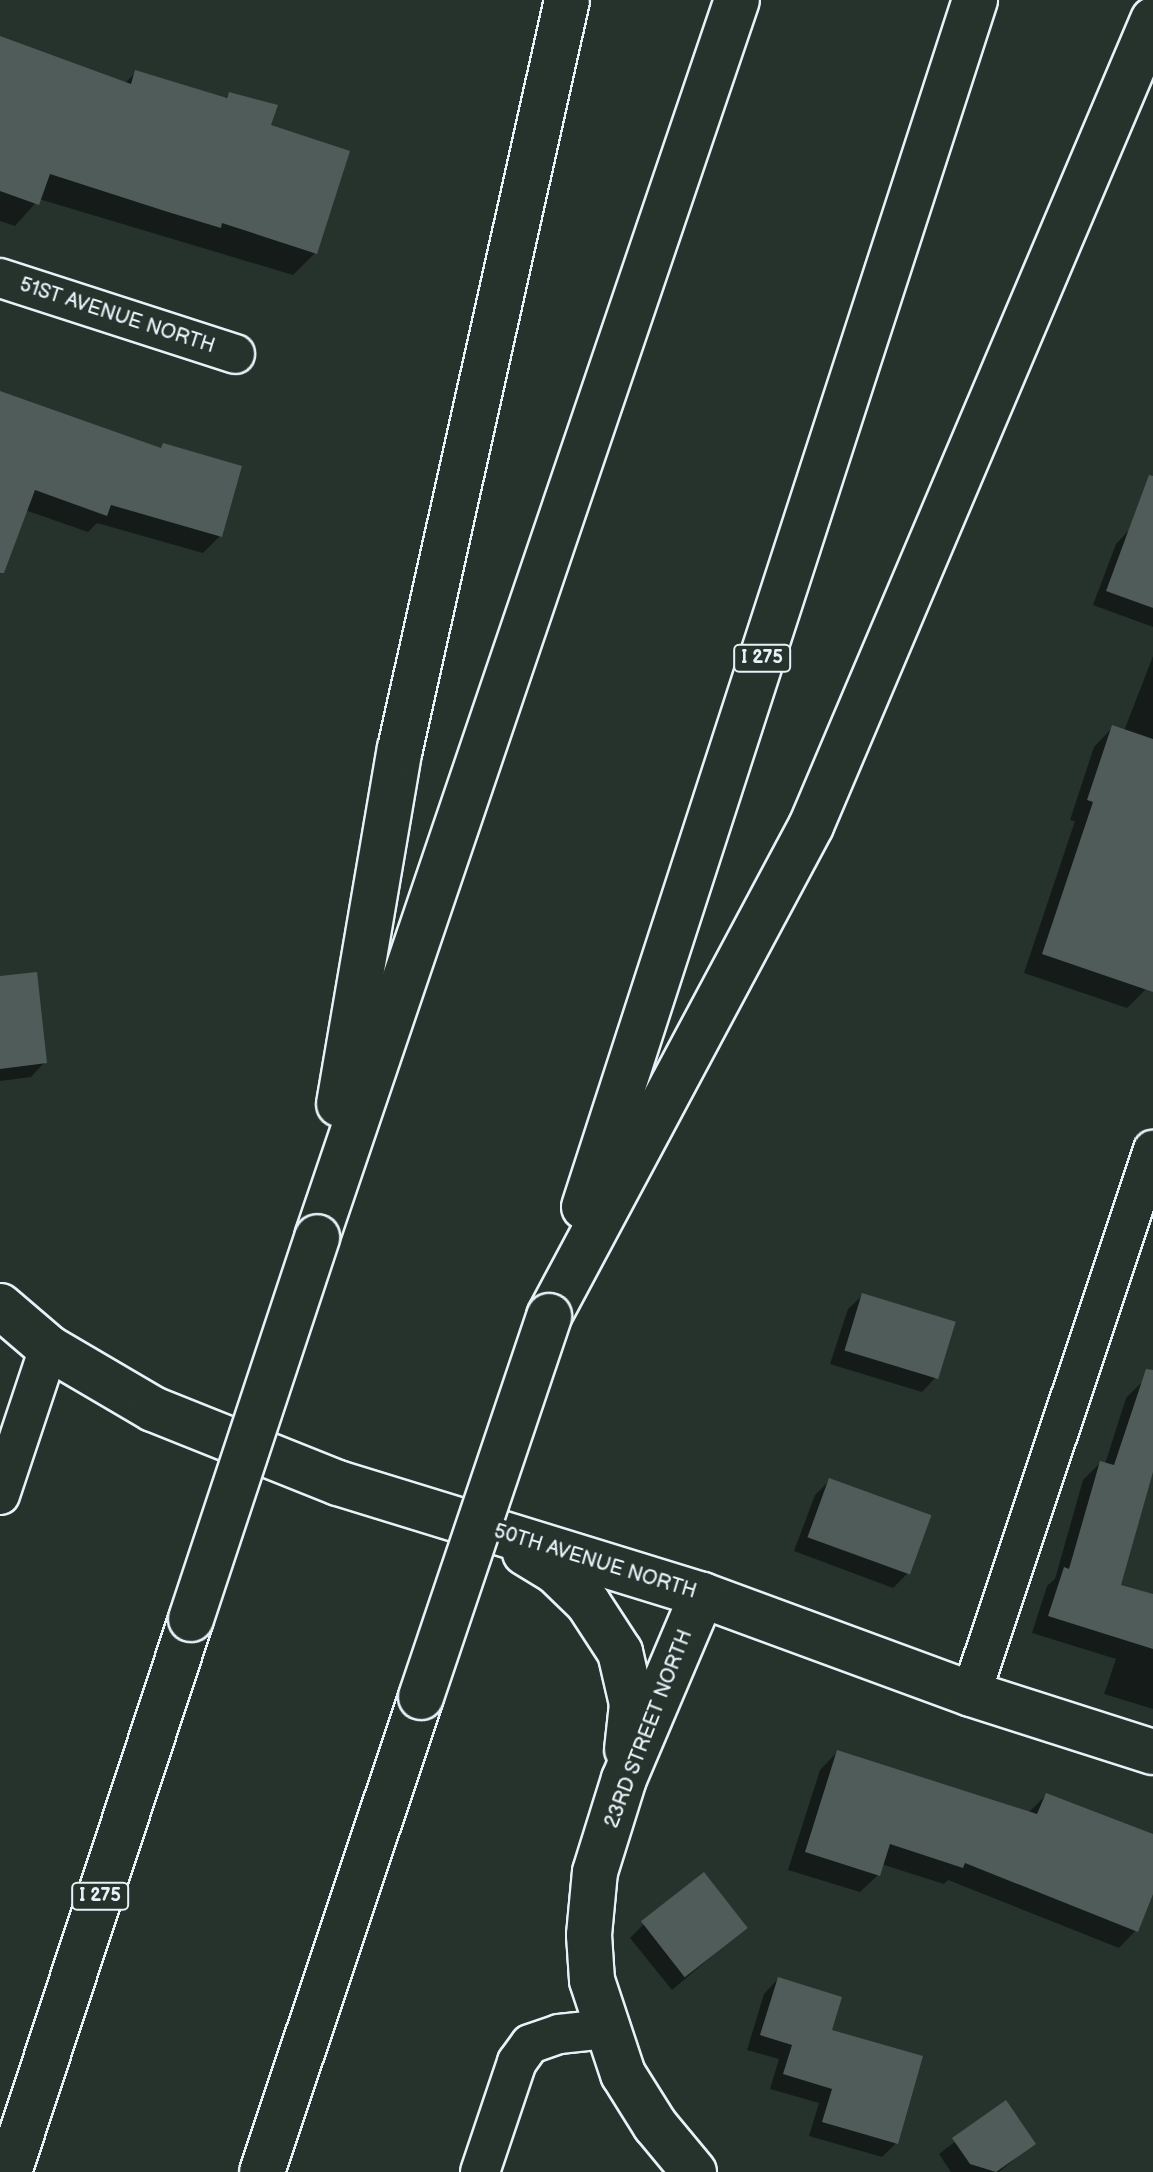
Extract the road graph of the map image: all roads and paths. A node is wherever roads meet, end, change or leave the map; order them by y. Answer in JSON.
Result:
{"nodes":[{"id":1,"x":567,"y":0,"type":"edge"},
{"id":2,"x":737,"y":0,"type":"edge"},
{"id":3,"x":975,"y":0,"type":"edge"},
{"id":4,"x":1153,"y":20,"type":"edge"},
{"id":5,"x":0,"y":278,"type":"edge"},
{"id":6,"x":235,"y":354,"type":"dead end"},
{"id":7,"x":1153,"y":1150,"type":"edge"},
{"id":8,"x":317,"y":1237,"type":"junction"},
{"id":9,"x":0,"y":1306,"type":"edge"},
{"id":10,"x":549,"y":1316,"type":"junction"},
{"id":11,"x":49,"y":1348,"type":"junction"},
{"id":12,"x":0,"y":1495,"type":"edge"},
{"id":13,"x":485,"y":1529,"type":"junction"},
{"id":14,"x":702,"y":1595,"type":"junction"},
{"id":15,"x":971,"y":1694,"type":"junction"},
{"id":16,"x":1153,"y":1752,"type":"edge"},
{"id":17,"x":624,"y":1779,"type":"junction"},
{"id":18,"x":606,"y":2029,"type":"junction"},
{"id":19,"x":9,"y":2172,"type":"edge"},
{"id":20,"x":262,"y":2172,"type":"edge"},
{"id":21,"x":480,"y":2172,"type":"edge"},
{"id":22,"x":694,"y":2172,"type":"edge"}],
"edges":[{"from":1,"to":8,"type":"main road"},
{"from":2,"to":8,"type":"main road","number":"I 275"},
{"from":3,"to":10,"type":"main road","number":"I 275"},
{"from":4,"to":10,"type":"main road"},
{"from":5,"to":6,"type":"street","name":"51ST AVENUE NORTH"},
{"from":7,"to":15,"type":"street"},
{"from":8,"to":19,"type":"main road","number":"I 275","bridge":true},
{"from":9,"to":11,"type":"main road","name":"50TH AVENUE NORTH"},
{"from":10,"to":20,"type":"main road","number":"I 275","bridge":true},
{"from":11,"to":12,"type":"street"},
{"from":11,"to":13,"type":"main road","name":"50TH AVENUE NORTH"},
{"from":13,"to":14,"type":"main road","name":"50TH AVENUE NORTH"},
{"from":13,"to":17,"type":"main road"},
{"from":14,"to":15,"type":"main road","name":"50TH AVENUE NORTH"},
{"from":14,"to":17,"type":"main road","name":"23RD STREET NORTH"},
{"from":15,"to":16,"type":"main road","name":"50TH AVENUE NORTH"},
{"from":17,"to":18,"type":"main road","name":"23RD STREET NORTH"},
{"from":18,"to":21,"type":"street"},
{"from":18,"to":22,"type":"main road","name":"23RD STREET NORTH"}]}
